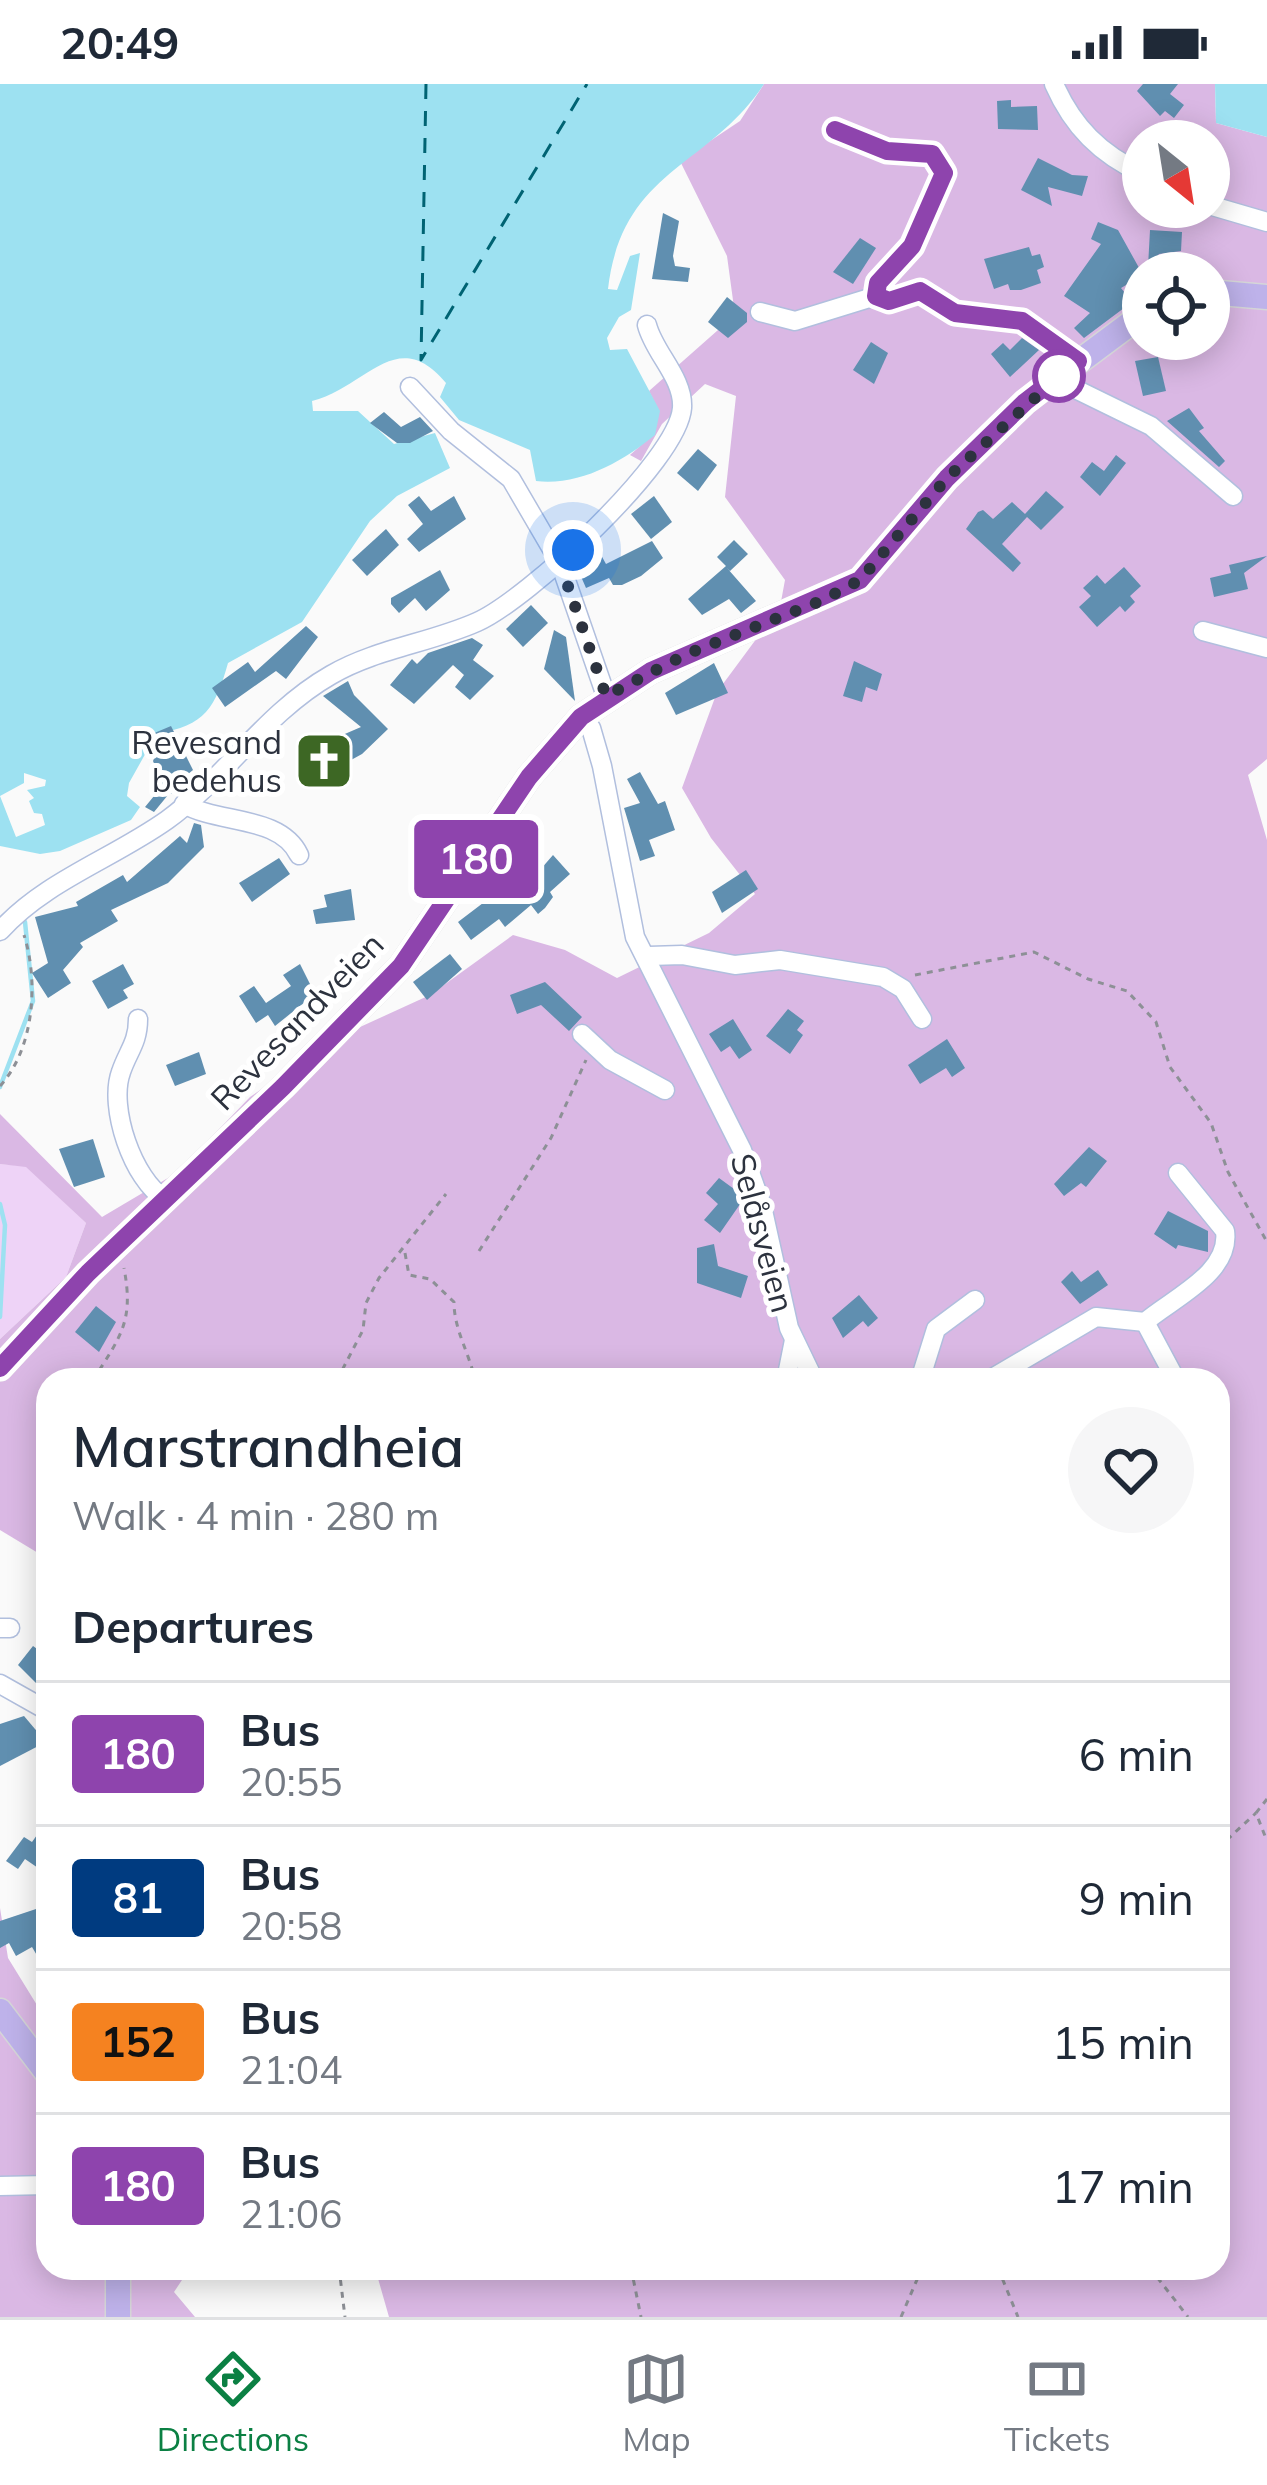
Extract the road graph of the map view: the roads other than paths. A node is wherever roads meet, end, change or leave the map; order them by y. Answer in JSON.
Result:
{"nodes":[{"id":1,"x":1054,"y":84,"type":"edge"},
{"id":2,"x":835,"y":130,"type":"dead end"},
{"id":3,"x":1122,"y":162,"type":"edge"},
{"id":4,"x":1230,"y":211,"type":"edge"},
{"id":5,"x":1267,"y":222,"type":"edge"},
{"id":6,"x":1230,"y":294,"type":"edge"},
{"id":7,"x":876,"y":296,"type":"junction"},
{"id":8,"x":1267,"y":297,"type":"edge"},
{"id":9,"x":760,"y":313,"type":"dead end"},
{"id":10,"x":647,"y":325,"type":"dead end"},
{"id":11,"x":1122,"y":329,"type":"edge"},
{"id":12,"x":1078,"y":361,"type":"junction"},
{"id":13,"x":1055,"y":379,"type":"junction"},
{"id":14,"x":410,"y":387,"type":"dead end"},
{"id":15,"x":1233,"y":496,"type":"dead end"},
{"id":16,"x":560,"y":563,"type":"junction"},
{"id":17,"x":1203,"y":631,"type":"dead end"},
{"id":18,"x":1267,"y":647,"type":"edge"},
{"id":19,"x":606,"y":696,"type":"junction"},
{"id":20,"x":581,"y":717,"type":"junction"},
{"id":21,"x":184,"y":804,"type":"junction"},
{"id":22,"x":299,"y":855,"type":"dead end"},
{"id":23,"x":0,"y":932,"type":"edge"},
{"id":24,"x":649,"y":956,"type":"junction"},
{"id":25,"x":138,"y":1019,"type":"dead end"},
{"id":26,"x":922,"y":1019,"type":"dead end"},
{"id":27,"x":582,"y":1034,"type":"dead end"},
{"id":28,"x":665,"y":1090,"type":"dead end"},
{"id":29,"x":1178,"y":1173,"type":"dead end"},
{"id":30,"x":165,"y":1199,"type":"junction"},
{"id":31,"x":975,"y":1300,"type":"dead end"},
{"id":32,"x":1145,"y":1322,"type":"junction"},
{"id":33,"x":794,"y":1340,"type":"junction"},
{"id":34,"x":0,"y":1368,"type":"edge"},
{"id":35,"x":788,"y":1368,"type":"edge"},
{"id":36,"x":808,"y":1368,"type":"edge"},
{"id":37,"x":924,"y":1368,"type":"edge"},
{"id":38,"x":1009,"y":1368,"type":"edge"},
{"id":39,"x":1170,"y":1368,"type":"edge"},
{"id":40,"x":0,"y":1684,"type":"edge"},
{"id":41,"x":36,"y":1704,"type":"edge"},
{"id":42,"x":0,"y":2011,"type":"edge"},
{"id":43,"x":36,"y":2058,"type":"edge"},
{"id":44,"x":36,"y":2185,"type":"edge"},
{"id":45,"x":0,"y":2186,"type":"edge"},
{"id":46,"x":118,"y":2280,"type":"edge"},
{"id":47,"x":118,"y":2317,"type":"edge"}],
"edges":[{"from":1,"to":3,"type":"street"},
{"from":2,"to":7,"type":"street"},
{"from":4,"to":5,"type":"street"},
{"from":6,"to":8,"type":"main road"},
{"from":7,"to":9,"type":"street"},
{"from":7,"to":12,"type":"street"},
{"from":10,"to":16,"type":"street"},
{"from":11,"to":12,"type":"main road","name":"Revesandveien"},
{"from":12,"to":13,"type":"main road","name":"Revesandveien"},
{"from":13,"to":15,"type":"street"},
{"from":13,"to":19,"type":"main road","name":"Revesandveien"},
{"from":14,"to":16,"type":"street"},
{"from":16,"to":19,"type":"street"},
{"from":16,"to":21,"type":"street"},
{"from":17,"to":18,"type":"street"},
{"from":19,"to":20,"type":"main road","name":"Revesandveien"},
{"from":20,"to":24,"type":"street","name":"Selåsveien"},
{"from":20,"to":30,"type":"main road","name":"Revesandveien"},
{"from":21,"to":22,"type":"street"},
{"from":21,"to":23,"type":"street"},
{"from":24,"to":26,"type":"street"},
{"from":24,"to":33,"type":"street","name":"Selåsveien"},
{"from":25,"to":30,"type":"street"},
{"from":27,"to":28,"type":"street"},
{"from":29,"to":32,"type":"street"},
{"from":30,"to":34,"type":"main road","name":"Revesandveien"},
{"from":31,"to":37,"type":"street"},
{"from":32,"to":38,"type":"street"},
{"from":32,"to":39,"type":"street"},
{"from":33,"to":35,"type":"street"},
{"from":33,"to":36,"type":"street","name":"Selåsveien"},
{"from":40,"to":41,"type":"street"},
{"from":42,"to":43,"type":"main road"},
{"from":44,"to":45,"type":"street"},
{"from":46,"to":47,"type":"main road"}]}
